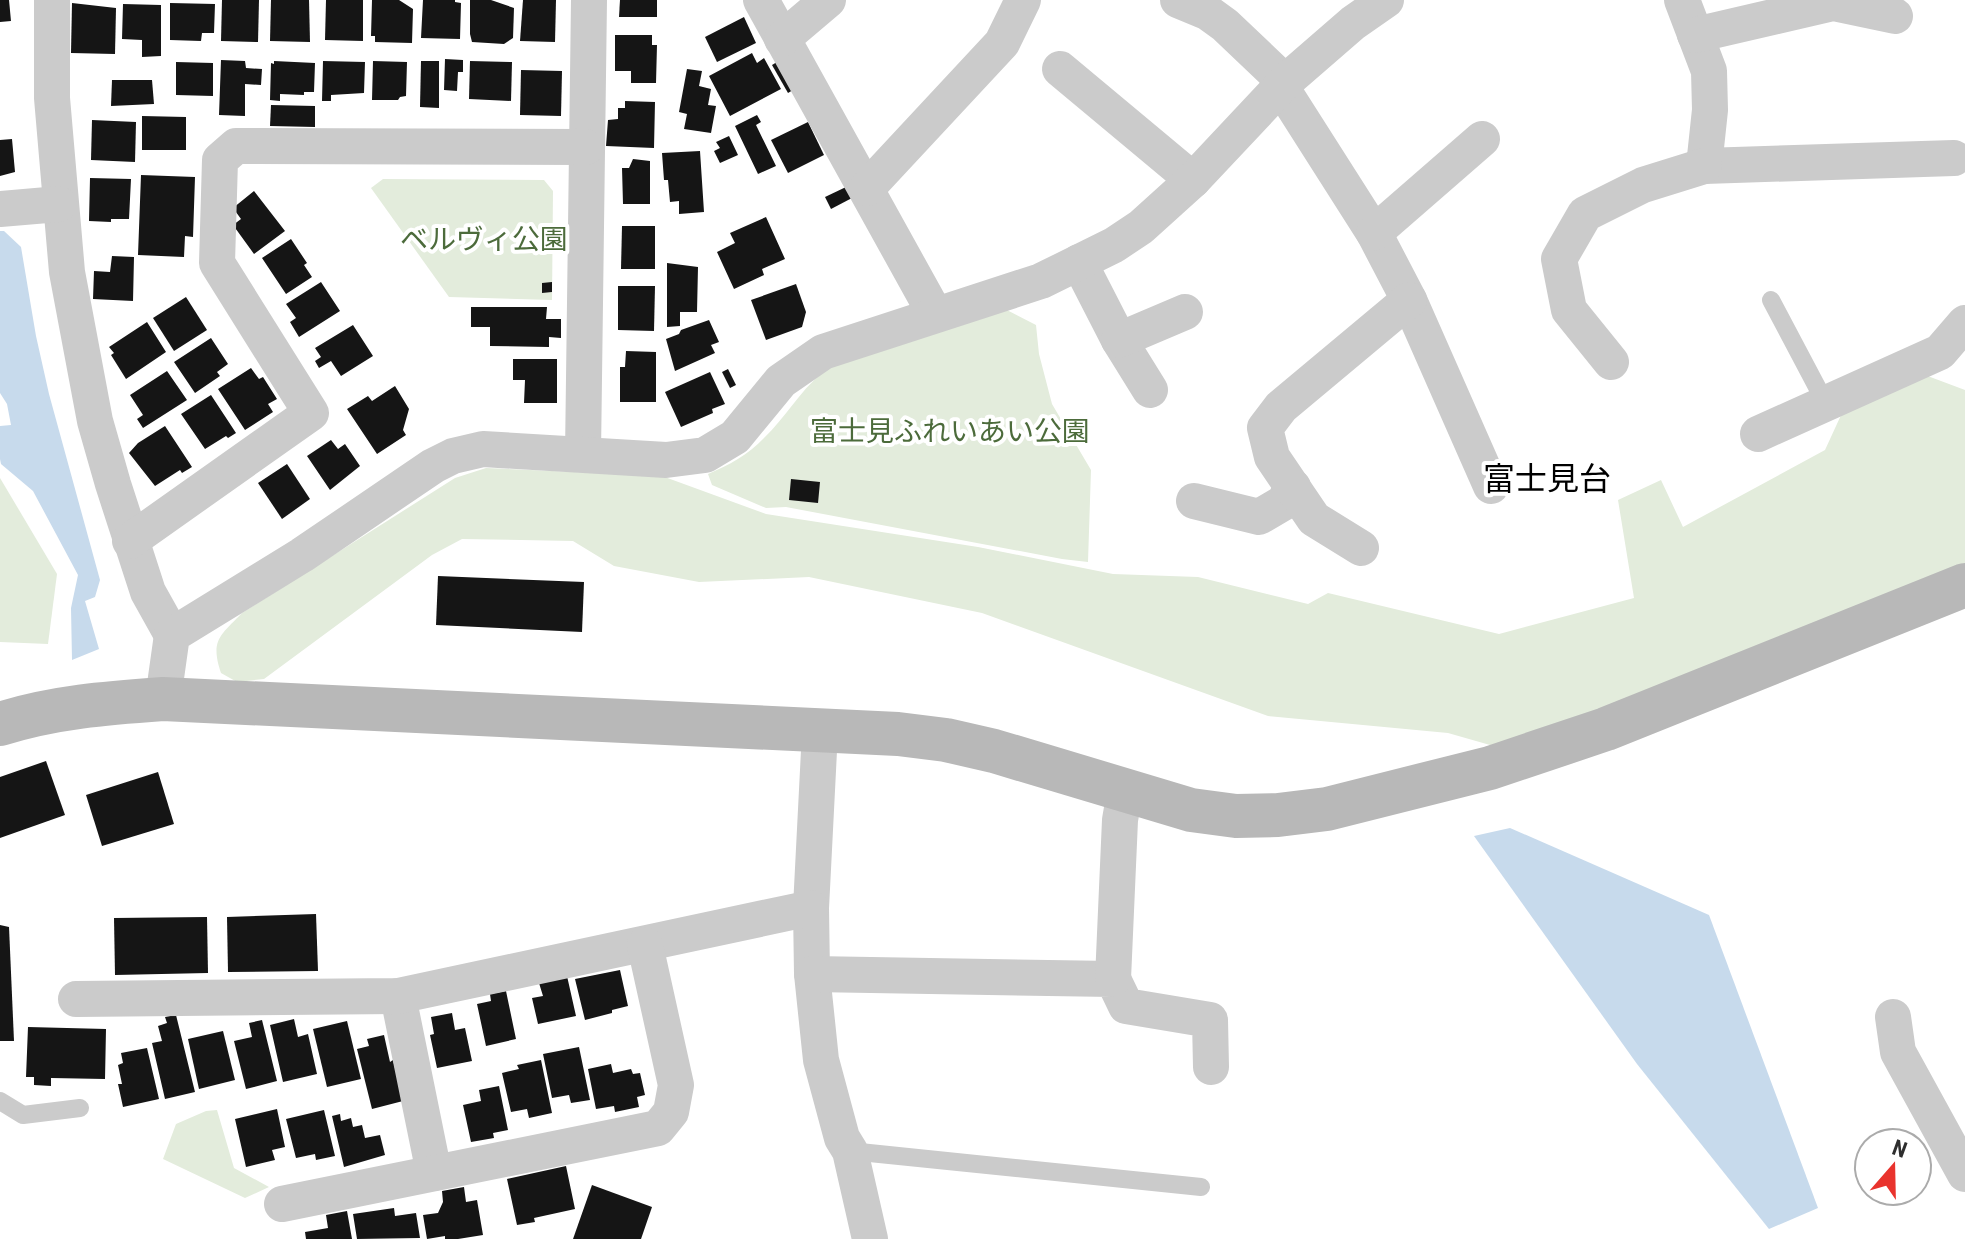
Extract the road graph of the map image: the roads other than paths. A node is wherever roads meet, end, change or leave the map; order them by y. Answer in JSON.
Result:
{"nodes":[{"id":1,"x":52,"y":0,"type":"edge"},
{"id":2,"x":589,"y":0,"type":"edge"},
{"id":3,"x":761,"y":0,"type":"edge"},
{"id":4,"x":828,"y":0,"type":"edge"},
{"id":5,"x":1023,"y":0,"type":"edge"},
{"id":6,"x":1178,"y":0,"type":"edge"},
{"id":7,"x":1386,"y":0,"type":"edge"},
{"id":8,"x":1682,"y":0,"type":"edge"},
{"id":9,"x":1895,"y":16,"type":"dead end"},
{"id":10,"x":1695,"y":35,"type":"junction"},
{"id":11,"x":782,"y":39,"type":"junction"},
{"id":12,"x":1060,"y":69,"type":"dead end"},
{"id":13,"x":1283,"y":84,"type":"junction"},
{"id":14,"x":1482,"y":139,"type":"dead end"},
{"id":15,"x":586,"y":147,"type":"junction"},
{"id":16,"x":1954,"y":158,"type":"dead end"},
{"id":17,"x":1704,"y":166,"type":"junction"},
{"id":18,"x":1193,"y":180,"type":"junction"},
{"id":19,"x":867,"y":188,"type":"junction"},
{"id":20,"x":59,"y":204,"type":"junction"},
{"id":21,"x":0,"y":209,"type":"edge"},
{"id":22,"x":1374,"y":233,"type":"junction"},
{"id":23,"x":1079,"y":262,"type":"junction"},
{"id":24,"x":1409,"y":300,"type":"junction"},
{"id":25,"x":1771,"y":300,"type":"dead end"},
{"id":26,"x":1185,"y":312,"type":"dead end"},
{"id":27,"x":935,"y":314,"type":"junction"},
{"id":28,"x":1965,"y":323,"type":"edge"},
{"id":29,"x":1119,"y":340,"type":"junction"},
{"id":30,"x":1611,"y":362,"type":"dead end"},
{"id":31,"x":1150,"y":390,"type":"dead end"},
{"id":32,"x":1826,"y":404,"type":"junction"},
{"id":33,"x":1758,"y":434,"type":"dead end"},
{"id":34,"x":583,"y":454,"type":"junction"},
{"id":35,"x":1491,"y":486,"type":"dead end"},
{"id":36,"x":1293,"y":487,"type":"junction"},
{"id":37,"x":1194,"y":501,"type":"dead end"},
{"id":38,"x":130,"y":541,"type":"junction"},
{"id":39,"x":1361,"y":548,"type":"dead end"},
{"id":40,"x":1965,"y":585,"type":"edge"},
{"id":41,"x":172,"y":635,"type":"junction"},
{"id":42,"x":163,"y":699,"type":"junction"},
{"id":43,"x":0,"y":724,"type":"edge"},
{"id":44,"x":820,"y":731,"type":"junction"},
{"id":45,"x":1125,"y":791,"type":"junction"},
{"id":46,"x":811,"y":908,"type":"junction"},
{"id":47,"x":645,"y":945,"type":"junction"},
{"id":48,"x":812,"y":974,"type":"junction"},
{"id":49,"x":1113,"y":979,"type":"junction"},
{"id":50,"x":398,"y":996,"type":"junction"},
{"id":51,"x":76,"y":999,"type":"dead end"},
{"id":52,"x":1893,"y":1017,"type":"dead end"},
{"id":53,"x":1211,"y":1067,"type":"dead end"},
{"id":54,"x":0,"y":1101,"type":"edge"},
{"id":55,"x":80,"y":1108,"type":"dead end"},
{"id":56,"x":850,"y":1151,"type":"junction"},
{"id":57,"x":434,"y":1173,"type":"junction"},
{"id":58,"x":1965,"y":1174,"type":"edge"},
{"id":59,"x":1201,"y":1187,"type":"dead end"},
{"id":60,"x":282,"y":1204,"type":"dead end"},
{"id":61,"x":870,"y":1239,"type":"edge"}],
"edges":[{"from":1,"to":20,"type":"street"},
{"from":2,"to":15,"type":"street"},
{"from":3,"to":11,"type":"street"},
{"from":4,"to":11,"type":"street"},
{"from":5,"to":19,"type":"street"},
{"from":6,"to":13,"type":"street"},
{"from":7,"to":13,"type":"street"},
{"from":8,"to":10,"type":"street"},
{"from":9,"to":10,"type":"street"},
{"from":10,"to":17,"type":"street"},
{"from":11,"to":19,"type":"street"},
{"from":12,"to":18,"type":"street"},
{"from":13,"to":18,"type":"street"},
{"from":13,"to":22,"type":"street"},
{"from":14,"to":22,"type":"street"},
{"from":15,"to":34,"type":"street"},
{"from":15,"to":38,"type":"street"},
{"from":16,"to":17,"type":"street"},
{"from":17,"to":30,"type":"street"},
{"from":18,"to":23,"type":"street"},
{"from":19,"to":27,"type":"street"},
{"from":20,"to":21,"type":"street"},
{"from":20,"to":38,"type":"street"},
{"from":22,"to":24,"type":"street"},
{"from":23,"to":27,"type":"street"},
{"from":23,"to":29,"type":"street"},
{"from":24,"to":35,"type":"street"},
{"from":24,"to":36,"type":"street"},
{"from":25,"to":32,"type":"lane"},
{"from":26,"to":29,"type":"street"},
{"from":27,"to":34,"type":"street"},
{"from":28,"to":32,"type":"street"},
{"from":29,"to":31,"type":"street"},
{"from":32,"to":33,"type":"street"},
{"from":34,"to":41,"type":"street"},
{"from":36,"to":37,"type":"street"},
{"from":36,"to":39,"type":"street"},
{"from":38,"to":41,"type":"street"},
{"from":40,"to":45,"type":"street"},
{"from":41,"to":42,"type":"street"},
{"from":42,"to":43,"type":"street"},
{"from":42,"to":44,"type":"street"},
{"from":44,"to":45,"type":"street"},
{"from":44,"to":46,"type":"street"},
{"from":45,"to":49,"type":"street"},
{"from":46,"to":47,"type":"street"},
{"from":46,"to":48,"type":"street"},
{"from":47,"to":50,"type":"street"},
{"from":47,"to":57,"type":"street"},
{"from":48,"to":49,"type":"street"},
{"from":48,"to":56,"type":"street"},
{"from":49,"to":53,"type":"street"},
{"from":50,"to":51,"type":"street"},
{"from":50,"to":57,"type":"street"},
{"from":52,"to":58,"type":"street"},
{"from":54,"to":55,"type":"lane"},
{"from":56,"to":59,"type":"lane"},
{"from":56,"to":61,"type":"street"},
{"from":57,"to":60,"type":"street"}]}
